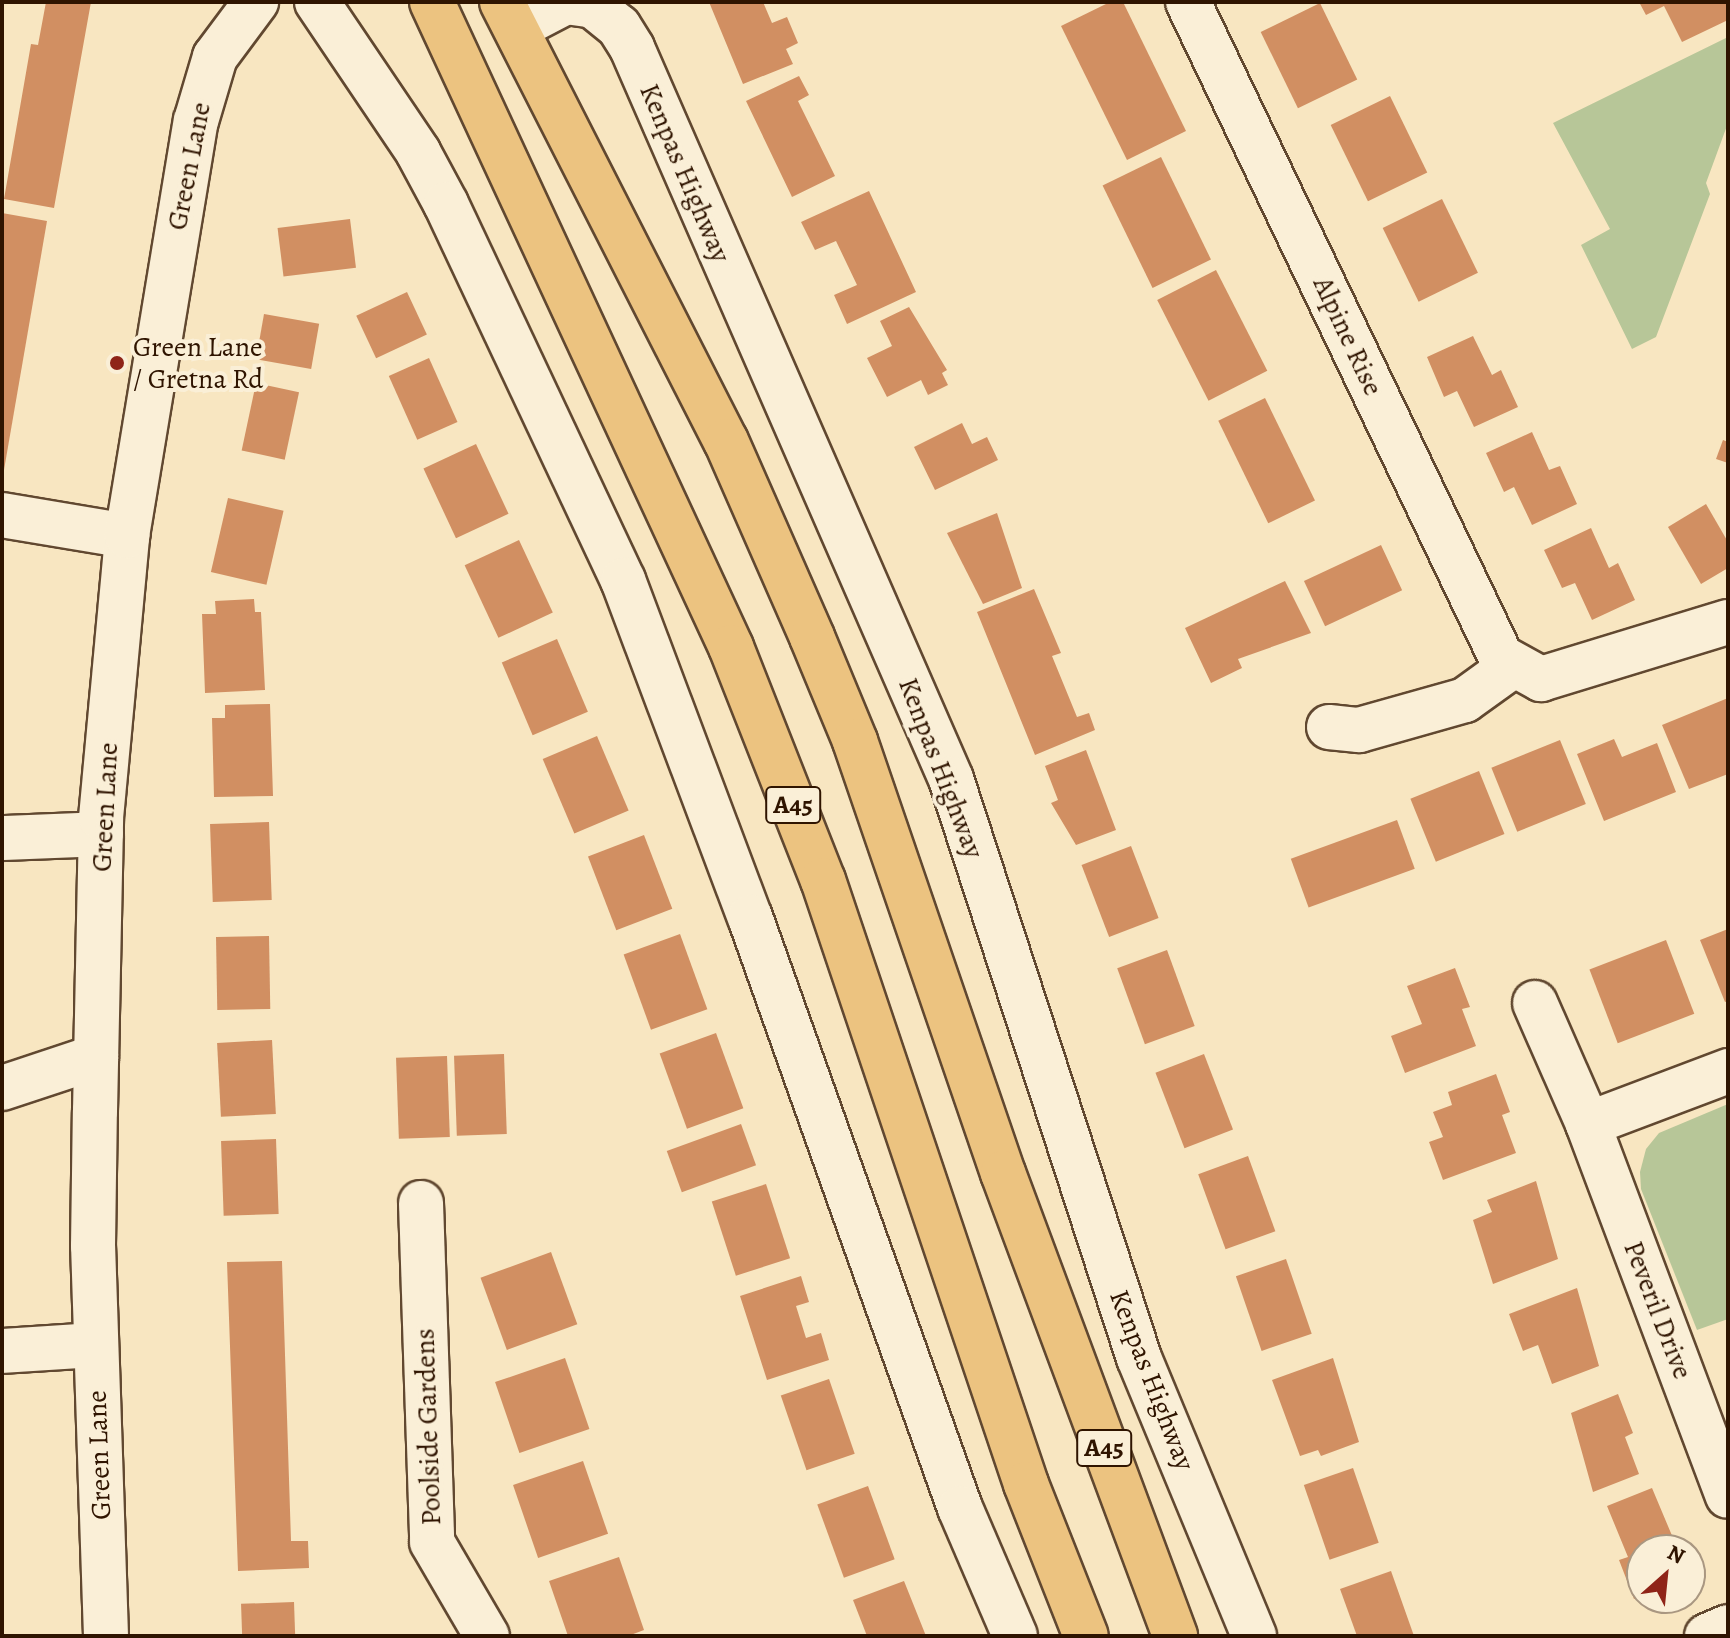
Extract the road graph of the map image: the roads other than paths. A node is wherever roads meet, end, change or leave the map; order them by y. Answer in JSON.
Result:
{"nodes":[{"id":1,"x":256,"y":2,"type":"edge"},
{"id":2,"x":317,"y":2,"type":"edge"},
{"id":3,"x":432,"y":2,"type":"edge"},
{"id":4,"x":1188,"y":2,"type":"edge"},
{"id":5,"x":510,"y":14,"type":"edge"},
{"id":6,"x":2,"y":515,"type":"edge"},
{"id":7,"x":127,"y":536,"type":"junction"},
{"id":8,"x":1728,"y":622,"type":"edge"},
{"id":9,"x":1511,"y":667,"type":"junction"},
{"id":10,"x":1329,"y":727,"type":"dead end"},
{"id":11,"x":101,"y":834,"type":"junction"},
{"id":12,"x":2,"y":838,"type":"edge"},
{"id":13,"x":1535,"y":1003,"type":"dead end"},
{"id":14,"x":96,"y":1057,"type":"junction"},
{"id":15,"x":1728,"y":1071,"type":"edge"},
{"id":16,"x":2,"y":1088,"type":"edge"},
{"id":17,"x":1588,"y":1124,"type":"junction"},
{"id":18,"x":421,"y":1203,"type":"dead end"},
{"id":19,"x":96,"y":1345,"type":"junction"},
{"id":20,"x":2,"y":1351,"type":"edge"},
{"id":21,"x":1728,"y":1496,"type":"edge"},
{"id":22,"x":1139,"y":1544,"type":"junction"},
{"id":23,"x":1728,"y":1627,"type":"edge"},
{"id":24,"x":106,"y":1636,"type":"edge"},
{"id":25,"x":487,"y":1636,"type":"edge"},
{"id":26,"x":1015,"y":1636,"type":"edge"},
{"id":27,"x":1086,"y":1636,"type":"edge"},
{"id":28,"x":1155,"y":1636,"type":"edge"},
{"id":29,"x":1175,"y":1636,"type":"edge"},
{"id":30,"x":1254,"y":1636,"type":"edge"},
{"id":31,"x":1707,"y":1636,"type":"edge"}],
"edges":[{"from":1,"to":7,"type":"street","name":"Green Lane"},
{"from":2,"to":26,"type":"street"},
{"from":3,"to":27,"type":"highway","number":"A45"},
{"from":4,"to":9,"type":"street","name":"Alpine Rise"},
{"from":5,"to":22,"type":"highway","name":"Kenpas Highway","number":"A45"},
{"from":5,"to":30,"type":"street","name":"Kenpas Highway"},
{"from":6,"to":7,"type":"street"},
{"from":7,"to":11,"type":"street","name":"Green Lane"},
{"from":8,"to":9,"type":"street"},
{"from":9,"to":10,"type":"street"},
{"from":11,"to":12,"type":"street"},
{"from":11,"to":14,"type":"street","name":"Green Lane"},
{"from":13,"to":17,"type":"street","name":"Peveril Drive"},
{"from":14,"to":16,"type":"street"},
{"from":14,"to":19,"type":"street","name":"Green Lane"},
{"from":15,"to":17,"type":"street"},
{"from":17,"to":21,"type":"street","name":"Peveril Drive"},
{"from":18,"to":25,"type":"street","name":"Poolside Gardens"},
{"from":19,"to":20,"type":"street"},
{"from":19,"to":24,"type":"street","name":"Green Lane"},
{"from":22,"to":28,"type":"highway"},
{"from":22,"to":29,"type":"highway","name":"Kenpas Highway","number":"A45"},
{"from":23,"to":31,"type":"street"}]}
